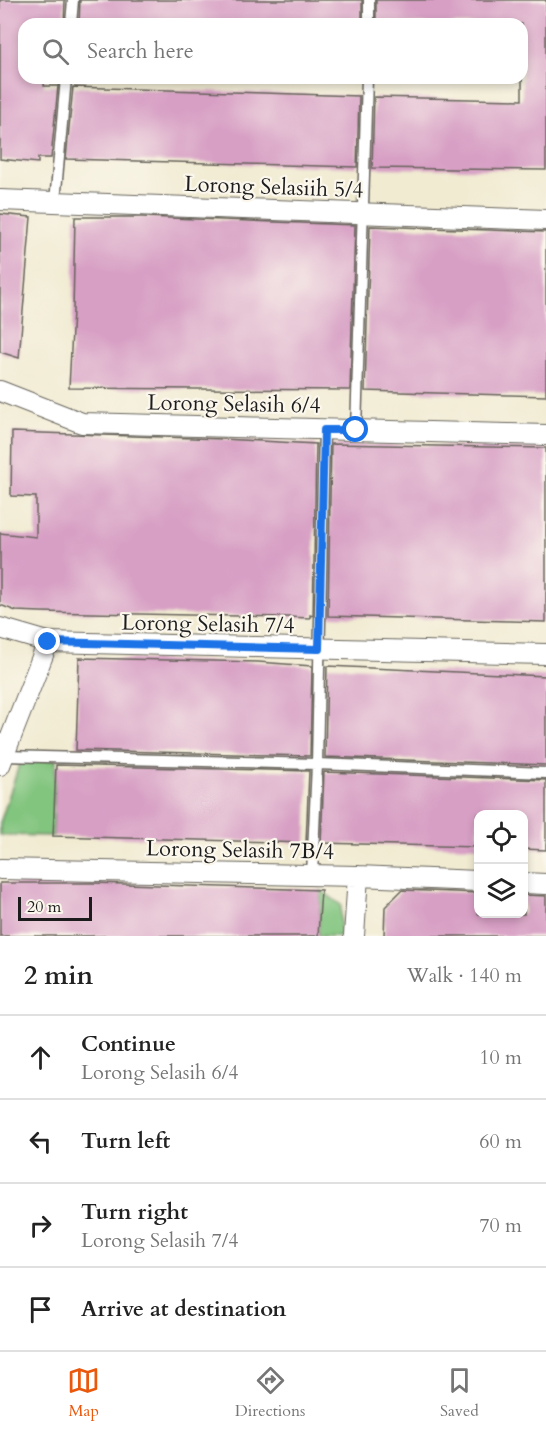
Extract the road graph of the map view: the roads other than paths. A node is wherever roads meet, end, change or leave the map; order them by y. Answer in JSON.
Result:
{"nodes":[{"id":1,"x":73,"y":0,"type":"edge"},
{"id":2,"x":369,"y":0,"type":"edge"},
{"id":3,"x":72,"y":18,"type":"edge"},
{"id":4,"x":369,"y":18,"type":"edge"},
{"id":5,"x":65,"y":84,"type":"edge"},
{"id":6,"x":367,"y":84,"type":"edge"},
{"id":7,"x":0,"y":200,"type":"edge"},
{"id":8,"x":55,"y":202,"type":"junction"},
{"id":9,"x":363,"y":213,"type":"junction"},
{"id":10,"x":546,"y":220,"type":"edge"},
{"id":11,"x":0,"y":391,"type":"edge"},
{"id":12,"x":324,"y":430,"type":"junction"},
{"id":13,"x":356,"y":430,"type":"junction"},
{"id":14,"x":546,"y":435,"type":"edge"},
{"id":15,"x":0,"y":628,"type":"edge"},
{"id":16,"x":48,"y":642,"type":"junction"},
{"id":17,"x":319,"y":649,"type":"junction"},
{"id":18,"x":546,"y":654,"type":"edge"},
{"id":19,"x":2,"y":761,"type":"edge"},
{"id":20,"x":317,"y":764,"type":"junction"},
{"id":21,"x":546,"y":773,"type":"edge"},
{"id":22,"x":0,"y":869,"type":"edge"},
{"id":23,"x":312,"y":875,"type":"junction"},
{"id":24,"x":358,"y":876,"type":"junction"},
{"id":25,"x":474,"y":881,"type":"edge"},
{"id":26,"x":528,"y":883,"type":"edge"},
{"id":27,"x":546,"y":884,"type":"edge"},
{"id":28,"x":354,"y":936,"type":"edge"}],
"edges":[{"from":1,"to":3,"type":"lane"},
{"from":2,"to":4,"type":"lane"},
{"from":5,"to":8,"type":"lane"},
{"from":6,"to":9,"type":"lane"},
{"from":7,"to":8,"type":"street","name":"Lorong Selasiih 5/4"},
{"from":8,"to":9,"type":"street","name":"Lorong Selasiih 5/4"},
{"from":9,"to":10,"type":"street","name":"Lorong Selasiih 5/4"},
{"from":9,"to":13,"type":"lane"},
{"from":11,"to":12,"type":"street","name":"Lorong Selasih 6/4"},
{"from":12,"to":13,"type":"street","name":"Lorong Selasih 6/4"},
{"from":12,"to":17,"type":"lane"},
{"from":13,"to":14,"type":"street","name":"Lorong Selasih 6/4"},
{"from":15,"to":16,"type":"street","name":"Lorong Selasih 7/4"},
{"from":16,"to":17,"type":"street","name":"Lorong Selasih 7/4"},
{"from":16,"to":19,"type":"street"},
{"from":17,"to":18,"type":"street","name":"Lorong Selasih 7/4"},
{"from":17,"to":20,"type":"lane"},
{"from":19,"to":20,"type":"lane"},
{"from":20,"to":21,"type":"lane"},
{"from":20,"to":23,"type":"lane"},
{"from":22,"to":23,"type":"street","name":"Lorong Selasih 7B/4"},
{"from":23,"to":24,"type":"street","name":"Lorong Selasih 7B/4"},
{"from":24,"to":25,"type":"street","name":"Lorong Selasih 7B/4"},
{"from":24,"to":28,"type":"street"},
{"from":26,"to":27,"type":"street"}]}
